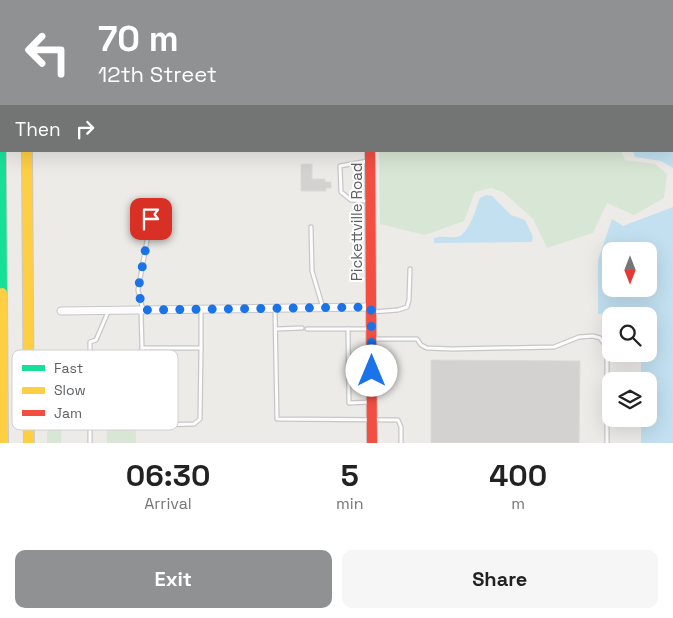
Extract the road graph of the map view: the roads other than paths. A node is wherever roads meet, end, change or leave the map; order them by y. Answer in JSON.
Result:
{"nodes":[{"id":1,"x":1,"y":152,"type":"edge"},
{"id":2,"x":27,"y":152,"type":"edge"},
{"id":3,"x":370,"y":156,"type":"edge"},
{"id":4,"x":370,"y":202,"type":"junction"},
{"id":5,"x":151,"y":219,"type":"dead end"},
{"id":6,"x":310,"y":227,"type":"dead end"},
{"id":7,"x":410,"y":269,"type":"dead end"},
{"id":8,"x":323,"y":308,"type":"junction"},
{"id":9,"x":275,"y":309,"type":"junction"},
{"id":10,"x":371,"y":309,"type":"junction"},
{"id":11,"x":142,"y":310,"type":"junction"},
{"id":12,"x":201,"y":310,"type":"junction"},
{"id":13,"x":61,"y":311,"type":"dead end"},
{"id":14,"x":108,"y":311,"type":"junction"},
{"id":15,"x":276,"y":328,"type":"junction"},
{"id":16,"x":348,"y":329,"type":"junction"},
{"id":17,"x":371,"y":334,"type":"junction"},
{"id":18,"x":142,"y":348,"type":"joint"},
{"id":19,"x":201,"y":348,"type":"junction"},
{"id":20,"x":28,"y":350,"type":"edge"},
{"id":21,"x":90,"y":350,"type":"edge"},
{"id":22,"x":372,"y":402,"type":"junction"},
{"id":23,"x":372,"y":420,"type":"junction"},
{"id":24,"x":178,"y":424,"type":"edge"},
{"id":25,"x":29,"y":430,"type":"edge"},
{"id":26,"x":90,"y":430,"type":"edge"},
{"id":27,"x":3,"y":443,"type":"edge"},
{"id":28,"x":29,"y":443,"type":"edge"},
{"id":29,"x":90,"y":443,"type":"edge"},
{"id":30,"x":372,"y":443,"type":"edge"},
{"id":31,"x":401,"y":443,"type":"edge"},
{"id":32,"x":607,"y":443,"type":"edge"}],
"edges":[{"from":1,"to":27,"type":"main road"},
{"from":2,"to":20,"type":"main road"},
{"from":3,"to":4,"type":"main road","name":"Pickettville Road"},
{"from":3,"to":4,"type":"lane"},
{"from":4,"to":10,"type":"main road","name":"Pickettville Road"},
{"from":5,"to":11,"type":"lane"},
{"from":6,"to":8,"type":"lane"},
{"from":7,"to":10,"type":"lane"},
{"from":8,"to":9,"type":"street"},
{"from":8,"to":10,"type":"street"},
{"from":9,"to":12,"type":"street"},
{"from":9,"to":15,"type":"lane"},
{"from":10,"to":17,"type":"main road","name":"Pickettville Road"},
{"from":11,"to":12,"type":"street"},
{"from":11,"to":14,"type":"street"},
{"from":11,"to":18,"type":"lane"},
{"from":12,"to":19,"type":"lane"},
{"from":13,"to":14,"type":"street"},
{"from":14,"to":21,"type":"lane"},
{"from":15,"to":16,"type":"lane"},
{"from":15,"to":23,"type":"lane"},
{"from":16,"to":17,"type":"lane"},
{"from":16,"to":22,"type":"lane"},
{"from":17,"to":22,"type":"main road","name":"Pickettville Road"},
{"from":17,"to":32,"type":"lane"},
{"from":18,"to":19,"type":"lane"},
{"from":19,"to":24,"type":"lane"},
{"from":22,"to":23,"type":"main road","name":"Pickettville Road"},
{"from":23,"to":30,"type":"main road","name":"Pickettville Road"},
{"from":23,"to":31,"type":"lane"},
{"from":25,"to":28,"type":"main road"},
{"from":26,"to":29,"type":"lane"}]}
